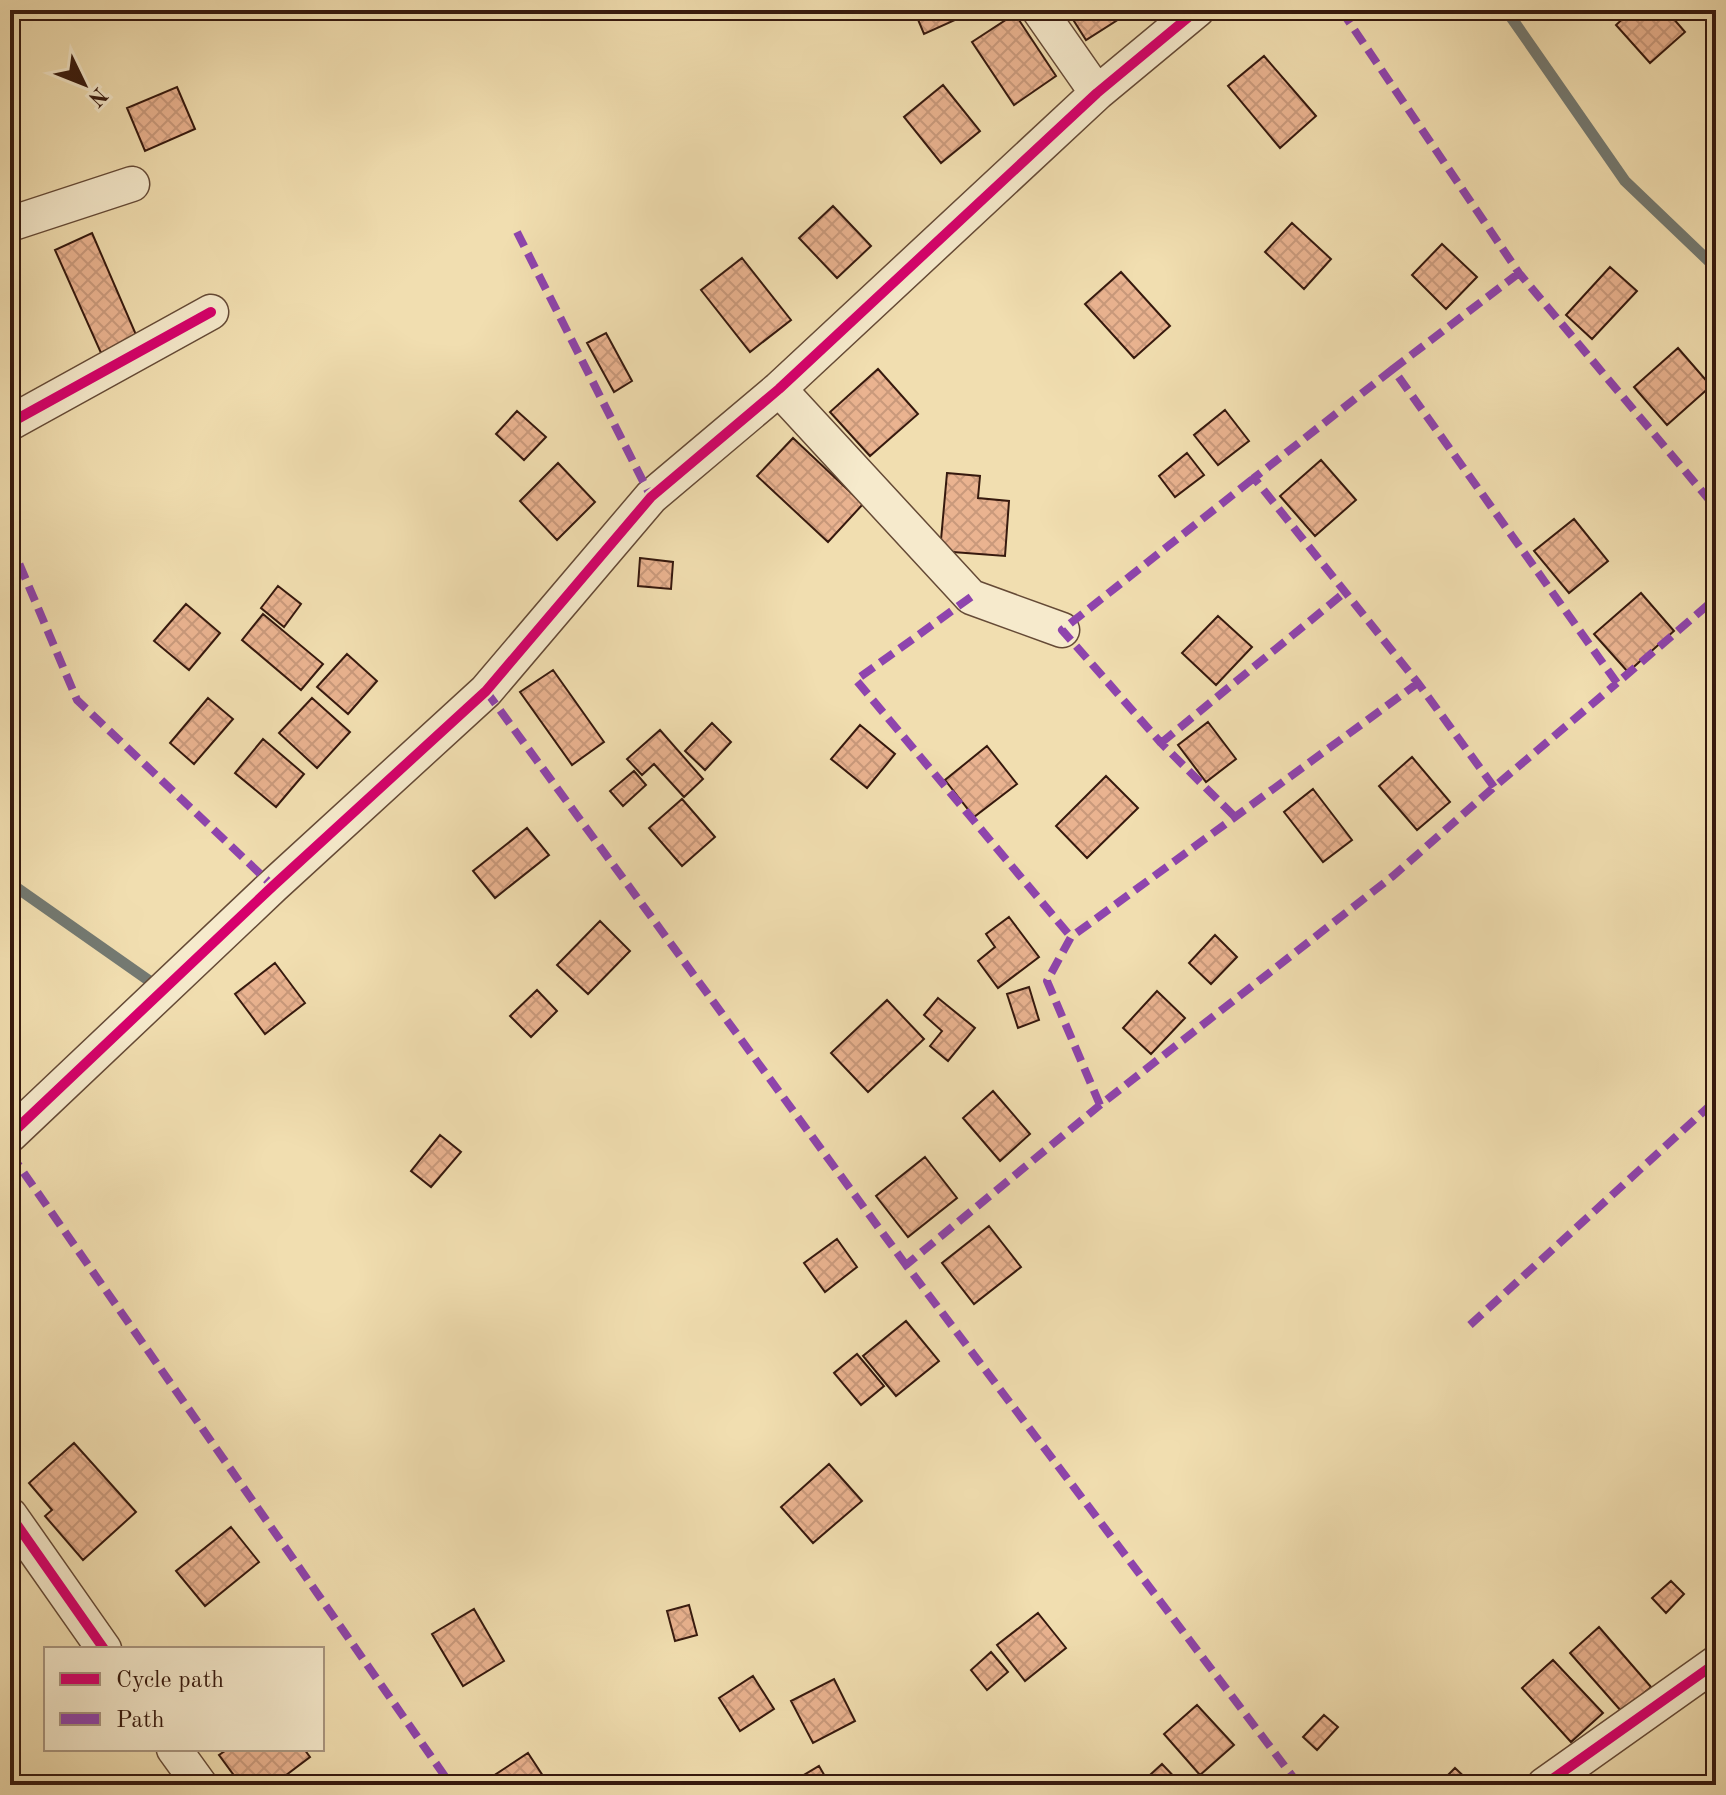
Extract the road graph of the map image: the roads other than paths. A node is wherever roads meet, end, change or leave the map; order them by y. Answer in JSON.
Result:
{"nodes":[{"id":1,"x":1039,"y":10,"type":"edge"},
{"id":2,"x":1197,"y":10,"type":"edge"},
{"id":3,"x":1097,"y":93,"type":"junction"},
{"id":4,"x":132,"y":184,"type":"dead end"},
{"id":5,"x":10,"y":224,"type":"edge"},
{"id":6,"x":211,"y":312,"type":"dead end"},
{"id":7,"x":779,"y":389,"type":"junction"},
{"id":8,"x":10,"y":423,"type":"edge"},
{"id":9,"x":1062,"y":630,"type":"dead end"},
{"id":10,"x":10,"y":1135,"type":"edge"},
{"id":11,"x":10,"y":1515,"type":"edge"},
{"id":12,"x":103,"y":1647,"type":"edge"},
{"id":13,"x":1716,"y":1663,"type":"edge"},
{"id":14,"x":175,"y":1751,"type":"edge"},
{"id":15,"x":200,"y":1785,"type":"edge"},
{"id":16,"x":1544,"y":1785,"type":"edge"}],
"edges":[{"from":1,"to":3,"type":"street"},
{"from":2,"to":3,"type":"street"},
{"from":3,"to":7,"type":"street"},
{"from":4,"to":5,"type":"street"},
{"from":6,"to":8,"type":"street"},
{"from":7,"to":9,"type":"street"},
{"from":7,"to":10,"type":"street"},
{"from":11,"to":12,"type":"street"},
{"from":13,"to":16,"type":"street"},
{"from":14,"to":15,"type":"street"}]}
